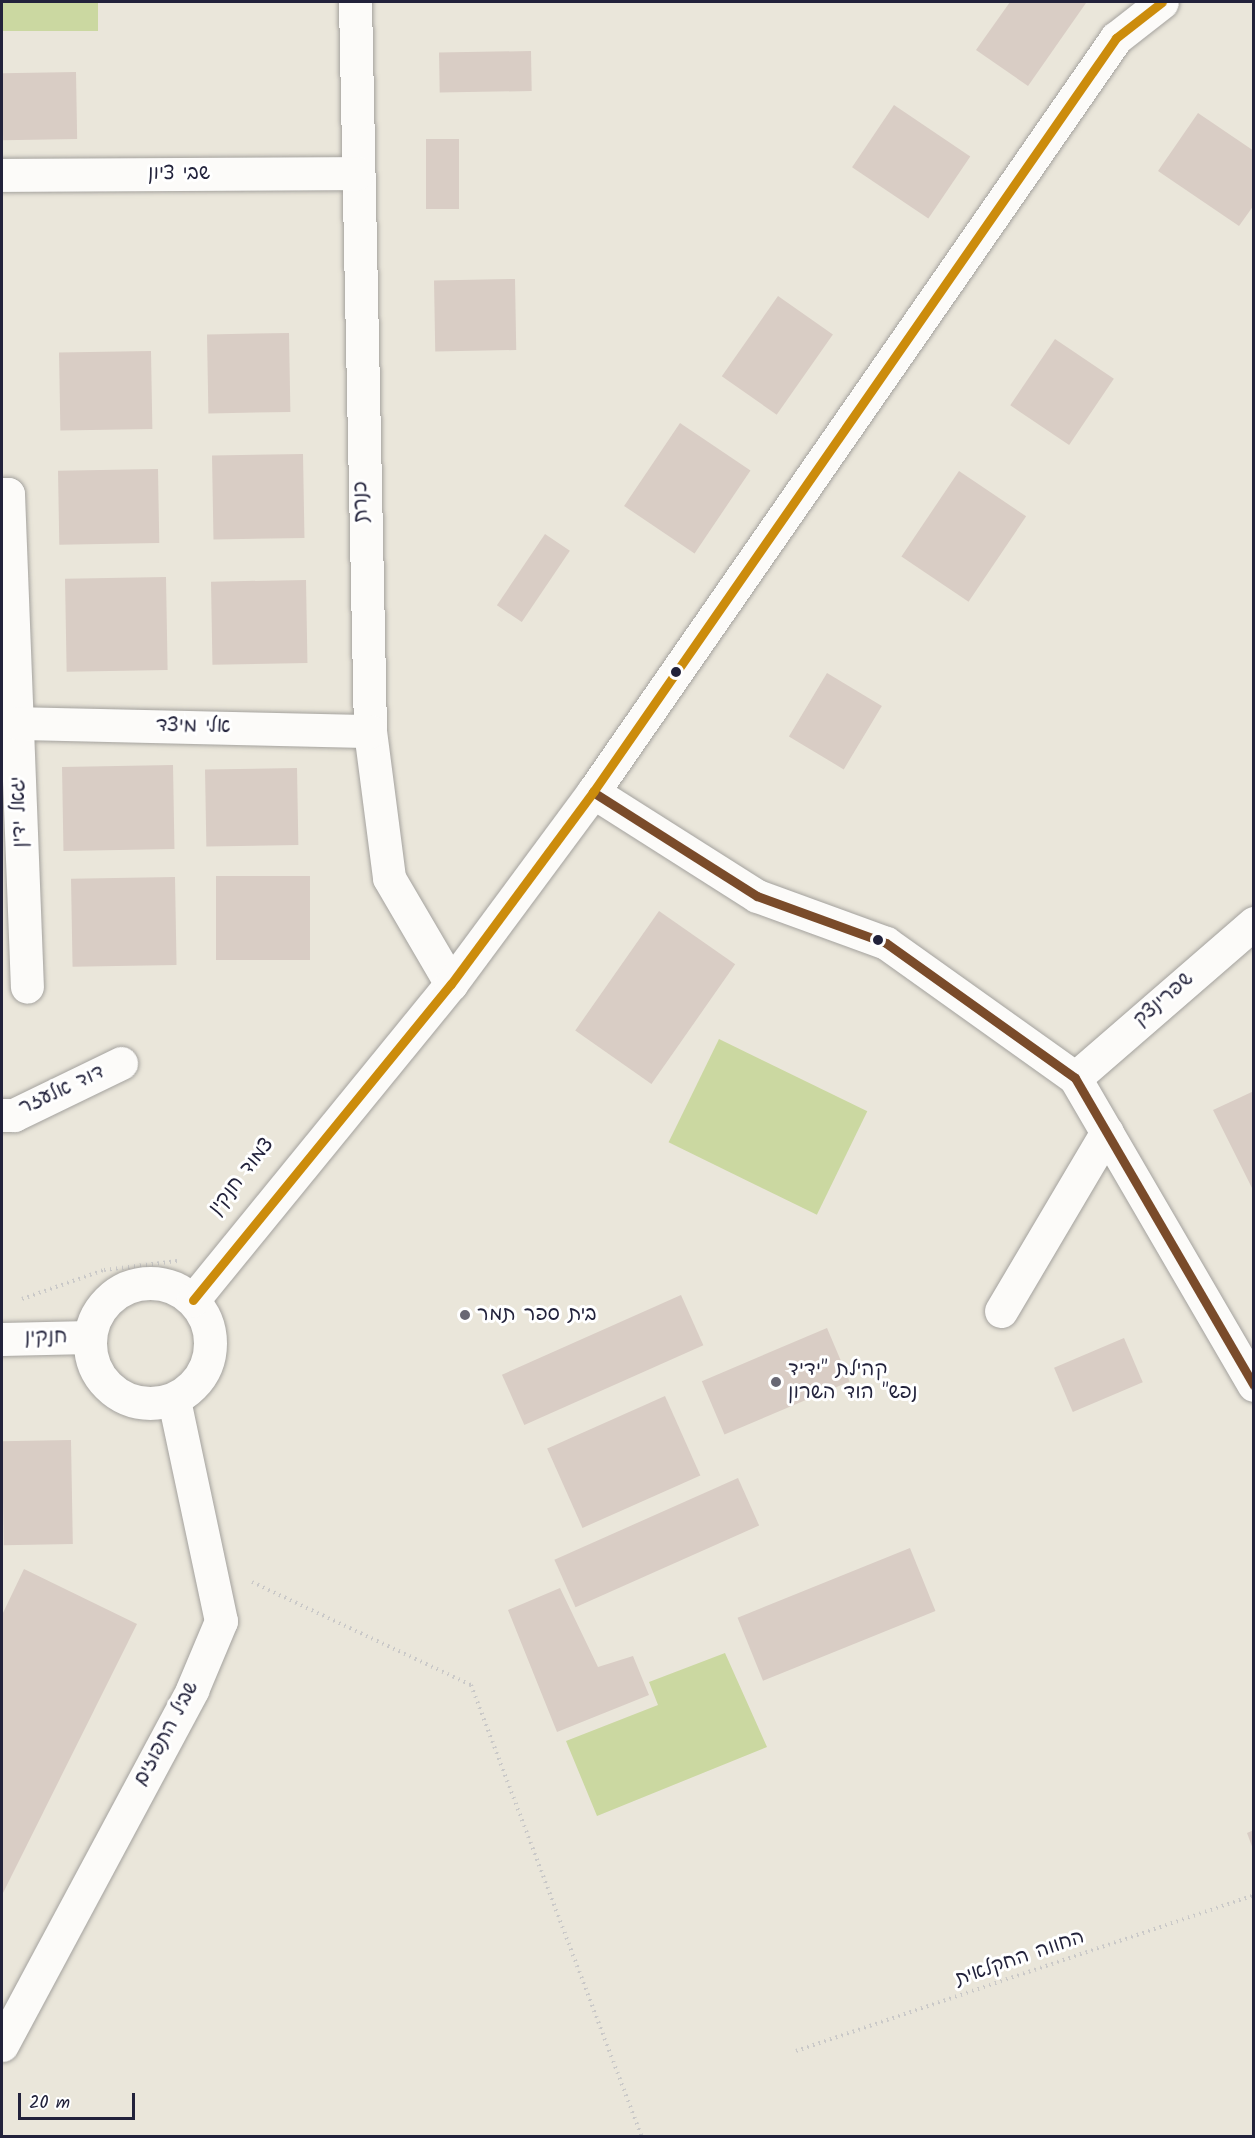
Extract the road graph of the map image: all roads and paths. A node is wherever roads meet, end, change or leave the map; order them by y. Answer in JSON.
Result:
{"nodes":[{"id":1,"x":355,"y":2,"type":"edge"},
{"id":2,"x":1162,"y":2,"type":"edge"},
{"id":3,"x":357,"y":173,"type":"junction"},
{"id":4,"x":2,"y":175,"type":"edge"},
{"id":5,"x":5,"y":494,"type":"edge"},
{"id":6,"x":17,"y":723,"type":"junction"},
{"id":7,"x":370,"y":731,"type":"junction"},
{"id":8,"x":593,"y":792,"type":"junction"},
{"id":9,"x":1254,"y":923,"type":"edge"},
{"id":10,"x":451,"y":984,"type":"junction"},
{"id":11,"x":27,"y":987,"type":"dead end"},
{"id":12,"x":121,"y":1063,"type":"dead end"},
{"id":13,"x":1075,"y":1078,"type":"junction"},
{"id":14,"x":2,"y":1115,"type":"edge"},
{"id":15,"x":1107,"y":1132,"type":"junction"},
{"id":16,"x":186,"y":1260,"type":"dead end"},
{"id":17,"x":12,"y":1299,"type":"dead end"},
{"id":18,"x":193,"y":1300,"type":"junction"},
{"id":19,"x":1001,"y":1311,"type":"dead end"},
{"id":20,"x":90,"y":1337,"type":"junction"},
{"id":21,"x":2,"y":1339,"type":"edge"},
{"id":22,"x":1254,"y":1385,"type":"edge"},
{"id":23,"x":174,"y":1399,"type":"junction"},
{"id":24,"x":209,"y":1562,"type":"junction"},
{"id":25,"x":1254,"y":1895,"type":"edge"},
{"id":26,"x":2,"y":2044,"type":"edge"},
{"id":27,"x":796,"y":2051,"type":"dead end"},
{"id":28,"x":641,"y":2136,"type":"edge"}],
"edges":[{"from":1,"to":3,"type":"street","name":"כנרת"},
{"from":2,"to":8,"type":"street"},
{"from":3,"to":4,"type":"street","name":"שבי ציון"},
{"from":3,"to":7,"type":"street","name":"כנרת"},
{"from":5,"to":6,"type":"street","name":"יגאל ידין"},
{"from":6,"to":7,"type":"street","name":"אלי מיצד"},
{"from":6,"to":11,"type":"street","name":"יגאל ידין"},
{"from":7,"to":10,"type":"street","name":"כנרת"},
{"from":8,"to":10,"type":"street"},
{"from":8,"to":13,"type":"street"},
{"from":9,"to":13,"type":"street","name":"שפרינצק"},
{"from":10,"to":18,"type":"street"},
{"from":12,"to":14,"type":"street","name":"דוד אלעזר"},
{"from":13,"to":15,"type":"street"},
{"from":15,"to":19,"type":"street"},
{"from":15,"to":22,"type":"street"},
{"from":16,"to":17,"type":"path"},
{"from":18,"to":20,"type":"street"},
{"from":18,"to":23,"type":"street"},
{"from":20,"to":21,"type":"street","name":"חנקין"},
{"from":20,"to":23,"type":"street"},
{"from":23,"to":24,"type":"street","name":"שביל התפוזים"},
{"from":24,"to":26,"type":"street","name":"שביל התפוזים"},
{"from":24,"to":28,"type":"path"},
{"from":25,"to":27,"type":"path","name":"החווה החקלאית"}]}
